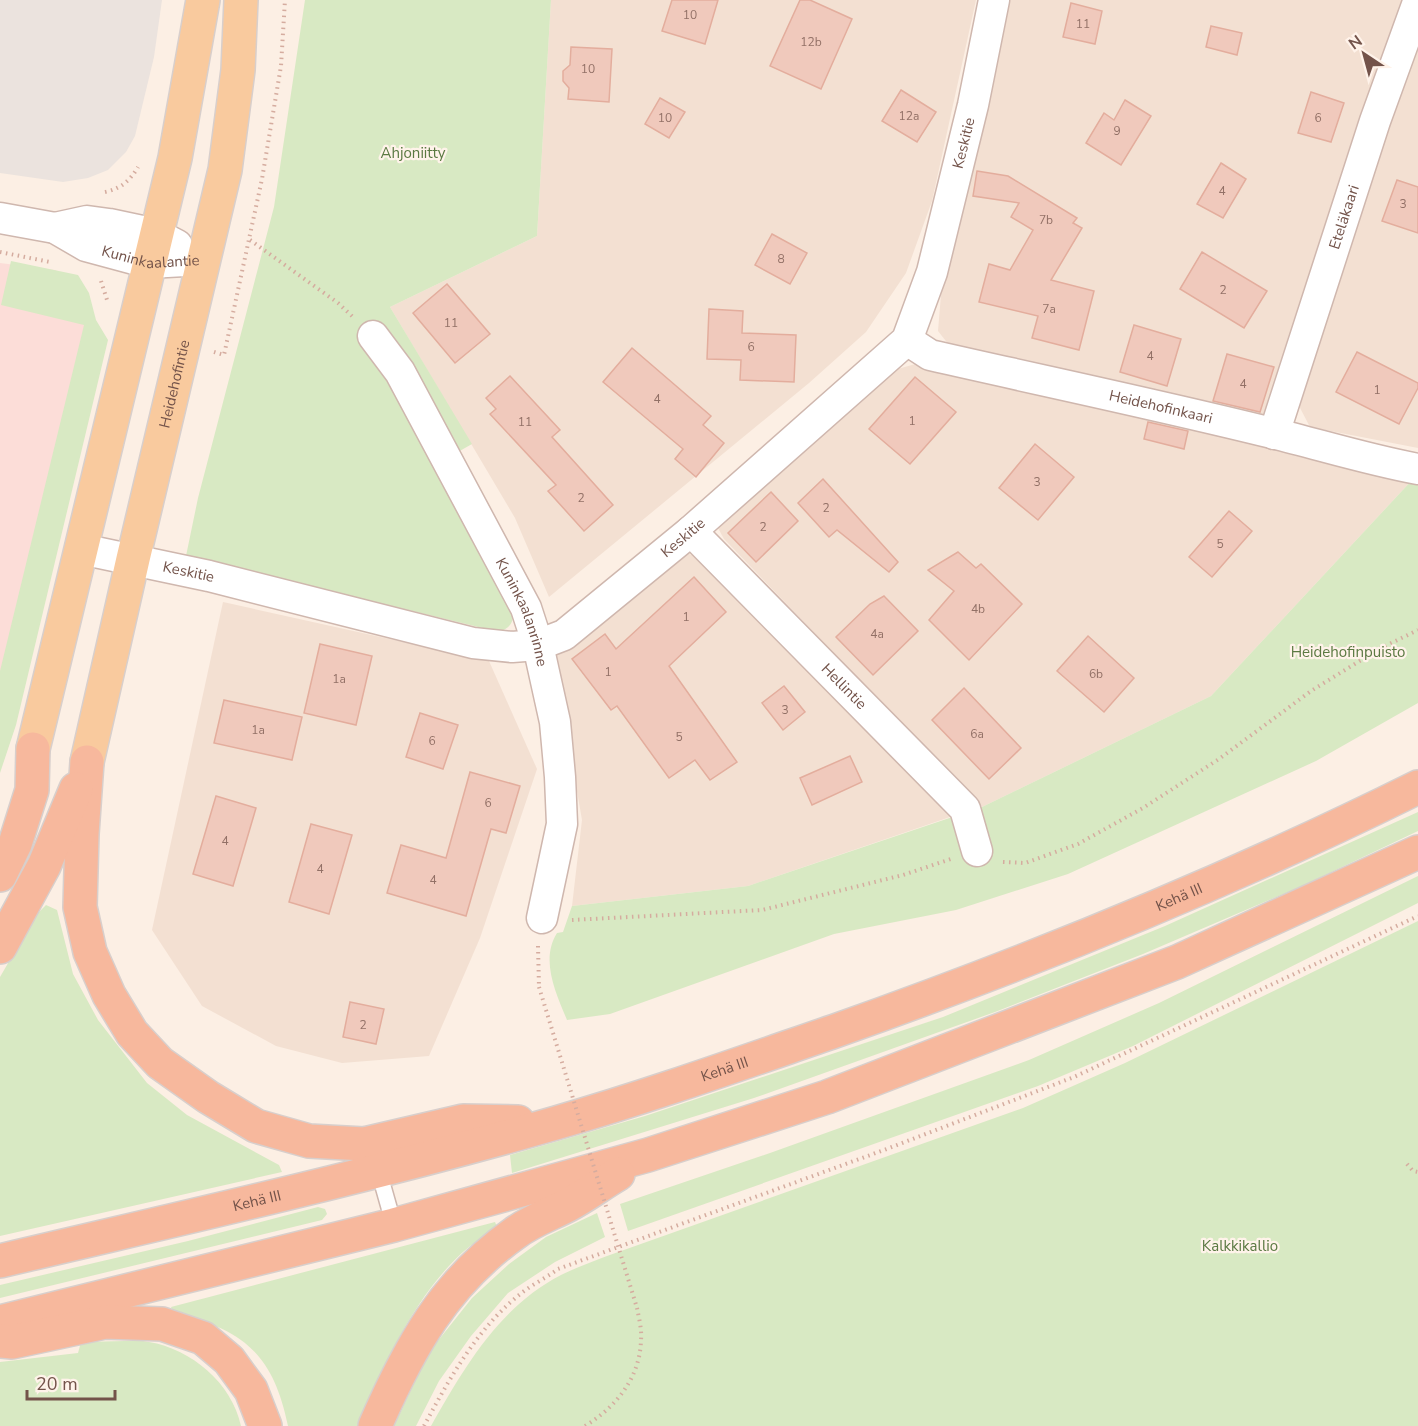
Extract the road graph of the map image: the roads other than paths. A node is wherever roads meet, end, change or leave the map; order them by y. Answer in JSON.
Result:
{"nodes":[{"id":1,"x":203,"y":0,"type":"edge"},
{"id":2,"x":241,"y":0,"type":"edge"},
{"id":3,"x":994,"y":0,"type":"edge"},
{"id":4,"x":1418,"y":2,"type":"edge"},
{"id":5,"x":0,"y":218,"type":"edge"},
{"id":6,"x":153,"y":248,"type":"junction"},
{"id":7,"x":203,"y":260,"type":"junction"},
{"id":8,"x":373,"y":336,"type":"road end"},
{"id":9,"x":906,"y":340,"type":"junction"},
{"id":10,"x":1274,"y":434,"type":"junction"},
{"id":11,"x":1418,"y":469,"type":"edge"},
{"id":12,"x":691,"y":531,"type":"junction"},
{"id":13,"x":81,"y":549,"type":"junction"},
{"id":14,"x":133,"y":559,"type":"junction"},
{"id":15,"x":538,"y":645,"type":"junction"},
{"id":16,"x":33,"y":749,"type":"junction"},
{"id":17,"x":87,"y":762,"type":"junction"},
{"id":18,"x":1418,"y":787,"type":"edge"},
{"id":19,"x":0,"y":818,"type":"edge"},
{"id":20,"x":977,"y":851,"type":"road end"},
{"id":21,"x":1418,"y":852,"type":"edge"},
{"id":22,"x":0,"y":875,"type":"edge"},
{"id":23,"x":542,"y":918,"type":"road end"},
{"id":24,"x":0,"y":947,"type":"edge"},
{"id":25,"x":558,"y":1122,"type":"junction"},
{"id":26,"x":648,"y":1155,"type":"junction"},
{"id":27,"x":379,"y":1172,"type":"junction"},
{"id":28,"x":394,"y":1226,"type":"junction"},
{"id":29,"x":0,"y":1261,"type":"edge"},
{"id":30,"x":0,"y":1322,"type":"edge"},
{"id":31,"x":0,"y":1341,"type":"edge"},
{"id":32,"x":265,"y":1426,"type":"edge"},
{"id":33,"x":375,"y":1426,"type":"edge"}],
"edges":[{"from":1,"to":6,"type":"main road"},
{"from":2,"to":7,"type":"main road","name":"Heidehofintie"},
{"from":3,"to":9,"type":"street","name":"Keskitie"},
{"from":4,"to":10,"type":"street","name":"Eteläkaari"},
{"from":5,"to":6,"type":"street","name":"Kuninkaalantie"},
{"from":6,"to":7,"type":"street","name":"Kuninkaalantie"},
{"from":6,"to":13,"type":"main road"},
{"from":7,"to":14,"type":"main road","name":"Heidehofintie"},
{"from":8,"to":15,"type":"street","name":"Kuninkaalanrinne"},
{"from":9,"to":10,"type":"street","name":"Heidehofinkaari"},
{"from":9,"to":12,"type":"street","name":"Keskitie"},
{"from":10,"to":11,"type":"street","name":"Heidehofinkaari"},
{"from":12,"to":15,"type":"street","name":"Keskitie"},
{"from":12,"to":20,"type":"street","name":"Hellintie"},
{"from":13,"to":14,"type":"street","name":"Keskitie"},
{"from":13,"to":16,"type":"main road"},
{"from":14,"to":15,"type":"street","name":"Keskitie"},
{"from":14,"to":17,"type":"main road","name":"Heidehofintie"},
{"from":15,"to":23,"type":"street","name":"Kuninkaalanrinne"},
{"from":16,"to":19,"type":"highway"},
{"from":16,"to":22,"type":"highway"},
{"from":17,"to":24,"type":"highway"},
{"from":17,"to":25,"type":"highway"},
{"from":18,"to":25,"type":"highway","name":"Kehä III"},
{"from":21,"to":26,"type":"highway"},
{"from":25,"to":27,"type":"highway","name":"Kehä III"},
{"from":26,"to":28,"type":"highway"},
{"from":26,"to":33,"type":"highway"},
{"from":27,"to":28,"type":"lane"},
{"from":27,"to":29,"type":"highway","name":"Kehä III"},
{"from":28,"to":30,"type":"highway"},
{"from":31,"to":32,"type":"highway"}]}
